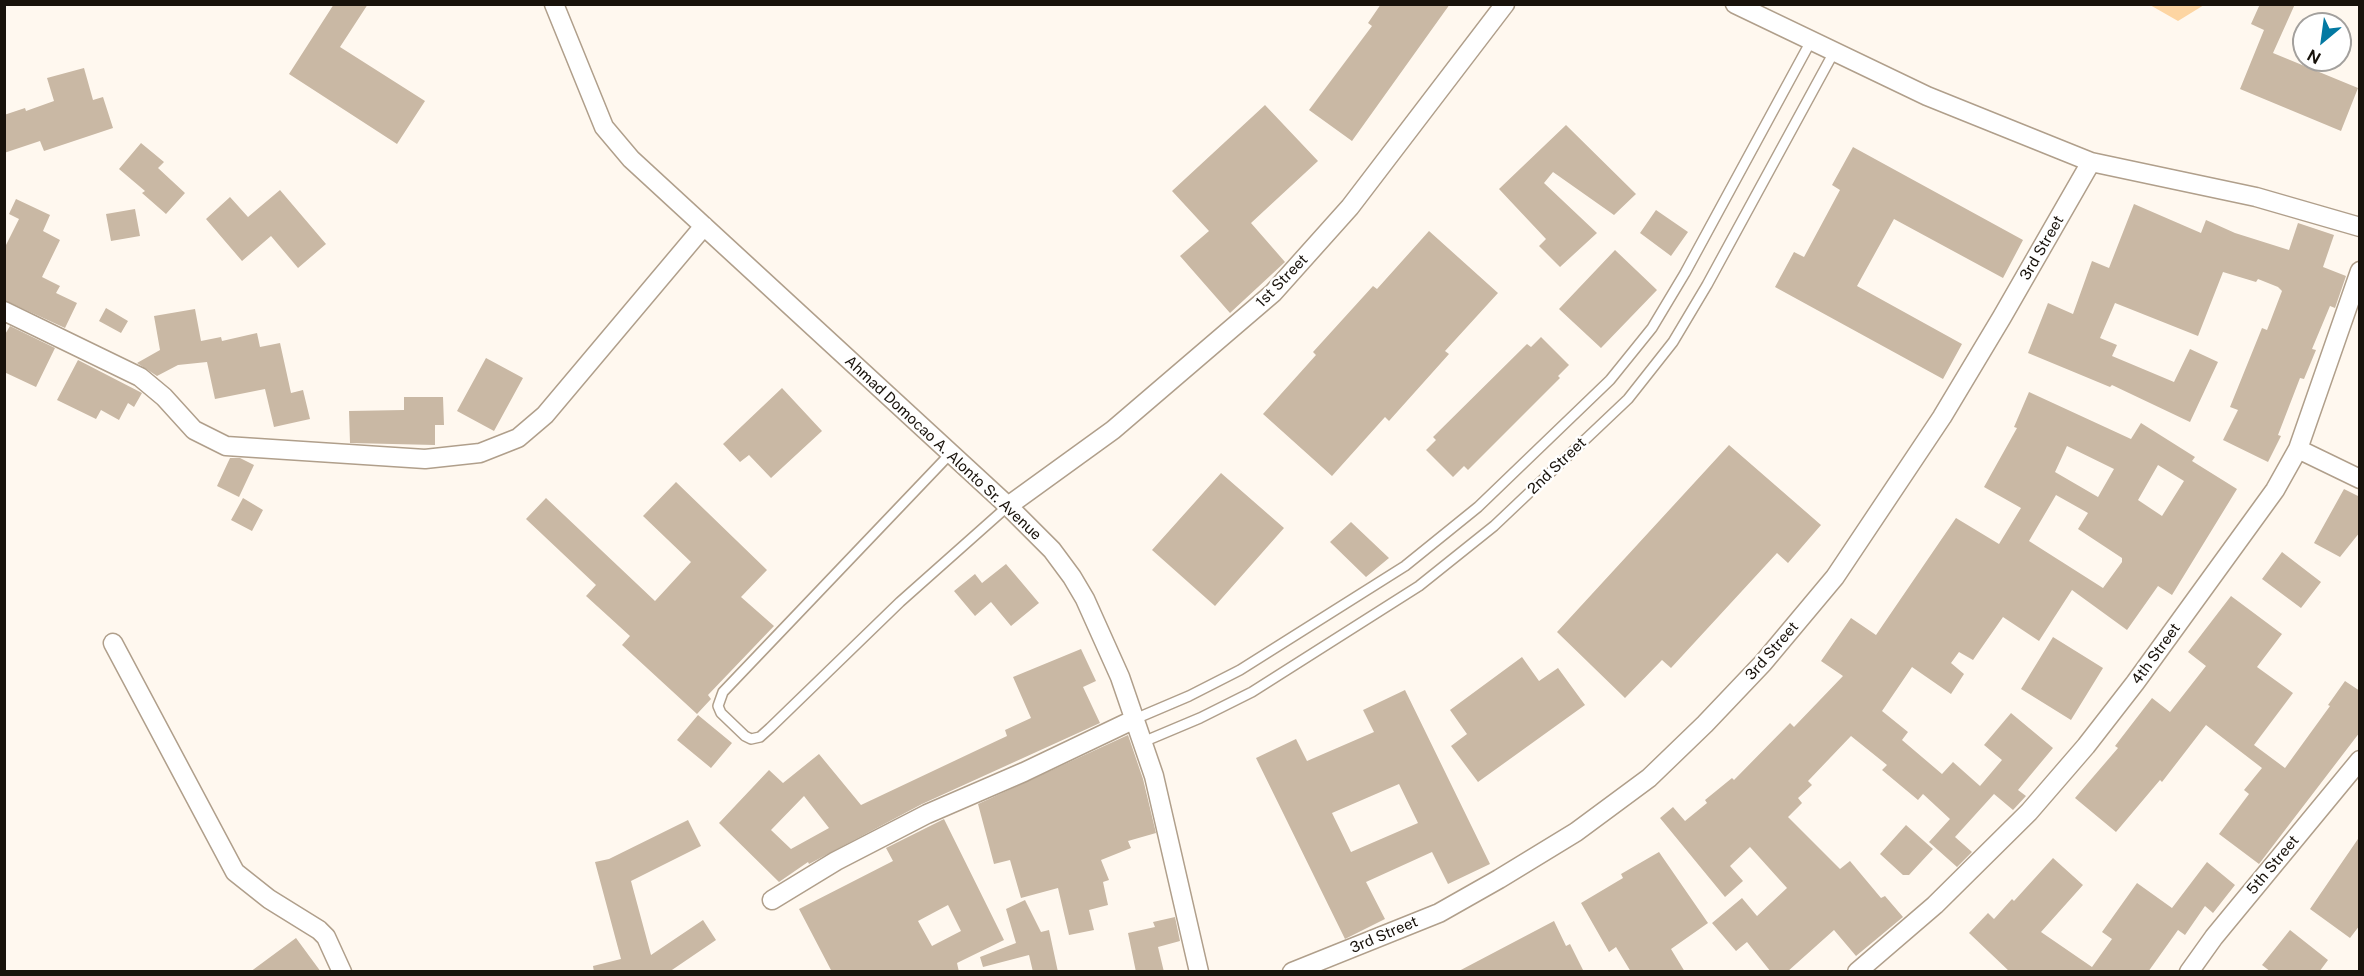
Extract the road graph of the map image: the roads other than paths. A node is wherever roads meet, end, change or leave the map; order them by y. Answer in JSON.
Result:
{"nodes":[{"id":1,"x":554,"y":4,"type":"edge"},
{"id":2,"x":1505,"y":4,"type":"edge"},
{"id":3,"x":1735,"y":4,"type":"edge"},
{"id":4,"x":1811,"y":41,"type":"junction"},
{"id":5,"x":1834,"y":52,"type":"junction"},
{"id":6,"x":2091,"y":162,"type":"junction"},
{"id":7,"x":704,"y":226,"type":"junction"},
{"id":8,"x":2360,"y":227,"type":"edge"},
{"id":9,"x":2360,"y":271,"type":"edge"},
{"id":10,"x":4,"y":311,"type":"edge"},
{"id":11,"x":2298,"y":449,"type":"junction"},
{"id":12,"x":951,"y":453,"type":"junction"},
{"id":13,"x":2360,"y":479,"type":"edge"},
{"id":14,"x":1008,"y":506,"type":"junction"},
{"id":15,"x":113,"y":643,"type":"dead end"},
{"id":16,"x":1135,"y":718,"type":"junction"},
{"id":17,"x":1143,"y":742,"type":"junction"},
{"id":18,"x":2360,"y":760,"type":"edge"},
{"id":19,"x":772,"y":900,"type":"dead end"},
{"id":20,"x":342,"y":972,"type":"edge"},
{"id":21,"x":1199,"y":972,"type":"edge"},
{"id":22,"x":1292,"y":972,"type":"edge"},
{"id":23,"x":1857,"y":972,"type":"edge"},
{"id":24,"x":2189,"y":972,"type":"edge"}],
"edges":[{"from":1,"to":7,"type":"street","name":"Ahmad Domocao A. Alonto Sr. Avenue"},
{"from":2,"to":14,"type":"street","name":"1st Street"},
{"from":3,"to":4,"type":"street"},
{"from":4,"to":5,"type":"street"},
{"from":4,"to":16,"type":"lane","name":"2nd Street"},
{"from":5,"to":6,"type":"street"},
{"from":5,"to":17,"type":"lane","name":"2nd Street"},
{"from":6,"to":8,"type":"street"},
{"from":6,"to":22,"type":"street","name":"3rd Street"},
{"from":7,"to":10,"type":"street"},
{"from":7,"to":12,"type":"street","name":"Ahmad Domocao A. Alonto Sr. Avenue"},
{"from":9,"to":11,"type":"street","name":"4th Street"},
{"from":11,"to":13,"type":"street"},
{"from":11,"to":23,"type":"street","name":"4th Street"},
{"from":12,"to":14,"type":"street","name":"Ahmad Domocao A. Alonto Sr. Avenue"},
{"from":12,"to":14,"type":"lane"},
{"from":14,"to":16,"type":"street","name":"Ahmad Domocao A. Alonto Sr. Avenue"},
{"from":15,"to":20,"type":"street"},
{"from":16,"to":17,"type":"street","name":"Ahmad Domocao A. Alonto Sr. Avenue"},
{"from":16,"to":19,"type":"street"},
{"from":17,"to":21,"type":"street","name":"Ahmad Domocao A. Alonto Sr. Avenue"},
{"from":18,"to":24,"type":"street","name":"5th Street"}]}
